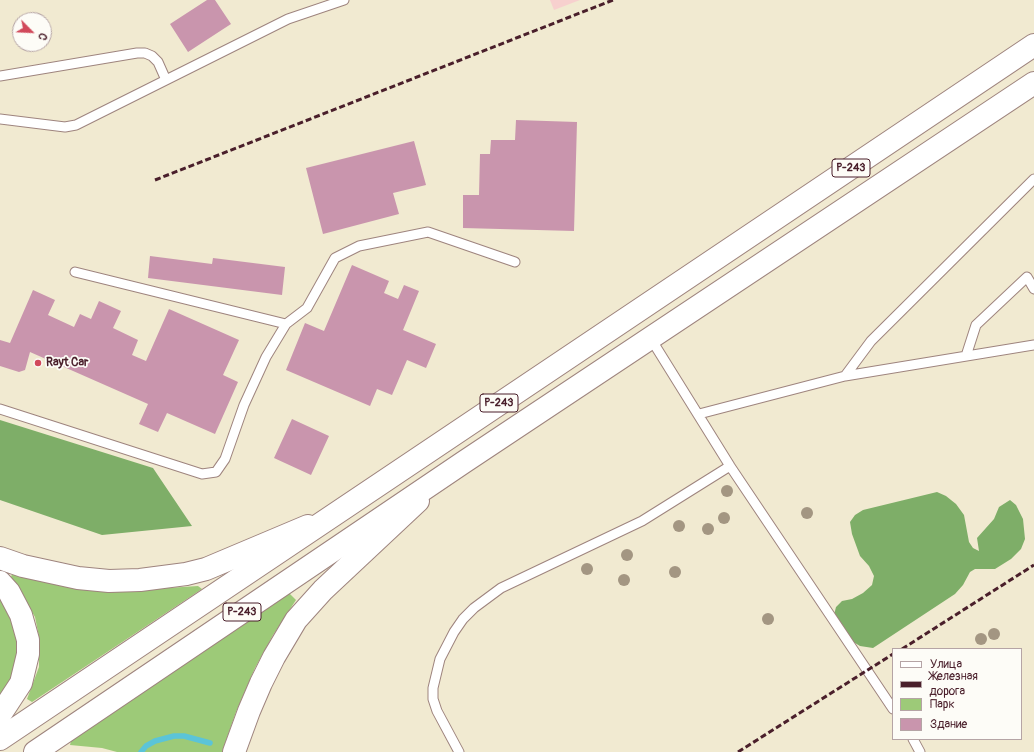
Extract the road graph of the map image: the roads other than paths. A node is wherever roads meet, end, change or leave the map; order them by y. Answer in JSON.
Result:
{"nodes":[{"id":1,"x":344,"y":0,"type":"edge"},
{"id":2,"x":1034,"y":45,"type":"edge"},
{"id":3,"x":0,"y":76,"type":"edge"},
{"id":4,"x":166,"y":80,"type":"junction"},
{"id":5,"x":1034,"y":83,"type":"edge"},
{"id":6,"x":0,"y":119,"type":"edge"},
{"id":7,"x":1034,"y":178,"type":"edge"},
{"id":8,"x":515,"y":262,"type":"dead end"},
{"id":9,"x":75,"y":272,"type":"dead end"},
{"id":10,"x":1031,"y":274,"type":"edge"},
{"id":11,"x":1034,"y":289,"type":"edge"},
{"id":12,"x":286,"y":324,"type":"junction"},
{"id":13,"x":651,"y":339,"type":"junction"},
{"id":14,"x":1034,"y":345,"type":"edge"},
{"id":15,"x":966,"y":356,"type":"junction"},
{"id":16,"x":845,"y":376,"type":"junction"},
{"id":17,"x":0,"y":409,"type":"edge"},
{"id":18,"x":699,"y":414,"type":"junction"},
{"id":19,"x":730,"y":466,"type":"junction"},
{"id":20,"x":448,"y":472,"type":"junction"},
{"id":21,"x":331,"y":516,"type":"junction"},
{"id":22,"x":0,"y":558,"type":"edge"},
{"id":23,"x":0,"y":582,"type":"edge"},
{"id":24,"x":892,"y":708,"type":"edge"},
{"id":25,"x":0,"y":714,"type":"edge"},
{"id":26,"x":0,"y":739,"type":"edge"},
{"id":27,"x":914,"y":740,"type":"edge"},
{"id":28,"x":35,"y":752,"type":"edge"},
{"id":29,"x":234,"y":752,"type":"edge"},
{"id":30,"x":459,"y":752,"type":"edge"},
{"id":31,"x":920,"y":752,"type":"edge"}],
"edges":[{"from":1,"to":4,"type":"lane"},
{"from":2,"to":21,"type":"main road","number":"Р-243"},
{"from":3,"to":4,"type":"lane"},
{"from":4,"to":6,"type":"lane"},
{"from":5,"to":13,"type":"main road","number":"Р-243"},
{"from":7,"to":16,"type":"lane"},
{"from":8,"to":12,"type":"lane"},
{"from":9,"to":12,"type":"lane"},
{"from":10,"to":11,"type":"lane"},
{"from":10,"to":15,"type":"lane"},
{"from":12,"to":17,"type":"lane"},
{"from":13,"to":18,"type":"lane"},
{"from":13,"to":20,"type":"main road","number":"Р-243"},
{"from":14,"to":15,"type":"lane"},
{"from":15,"to":16,"type":"lane"},
{"from":16,"to":18,"type":"lane"},
{"from":18,"to":19,"type":"lane"},
{"from":19,"to":24,"type":"lane"},
{"from":19,"to":30,"type":"lane"},
{"from":20,"to":28,"type":"main road","number":"Р-243"},
{"from":20,"to":29,"type":"main road"},
{"from":21,"to":22,"type":"main road"},
{"from":21,"to":26,"type":"main road","number":"Р-243"},
{"from":23,"to":25,"type":"main road"},
{"from":27,"to":31,"type":"lane"}]}
